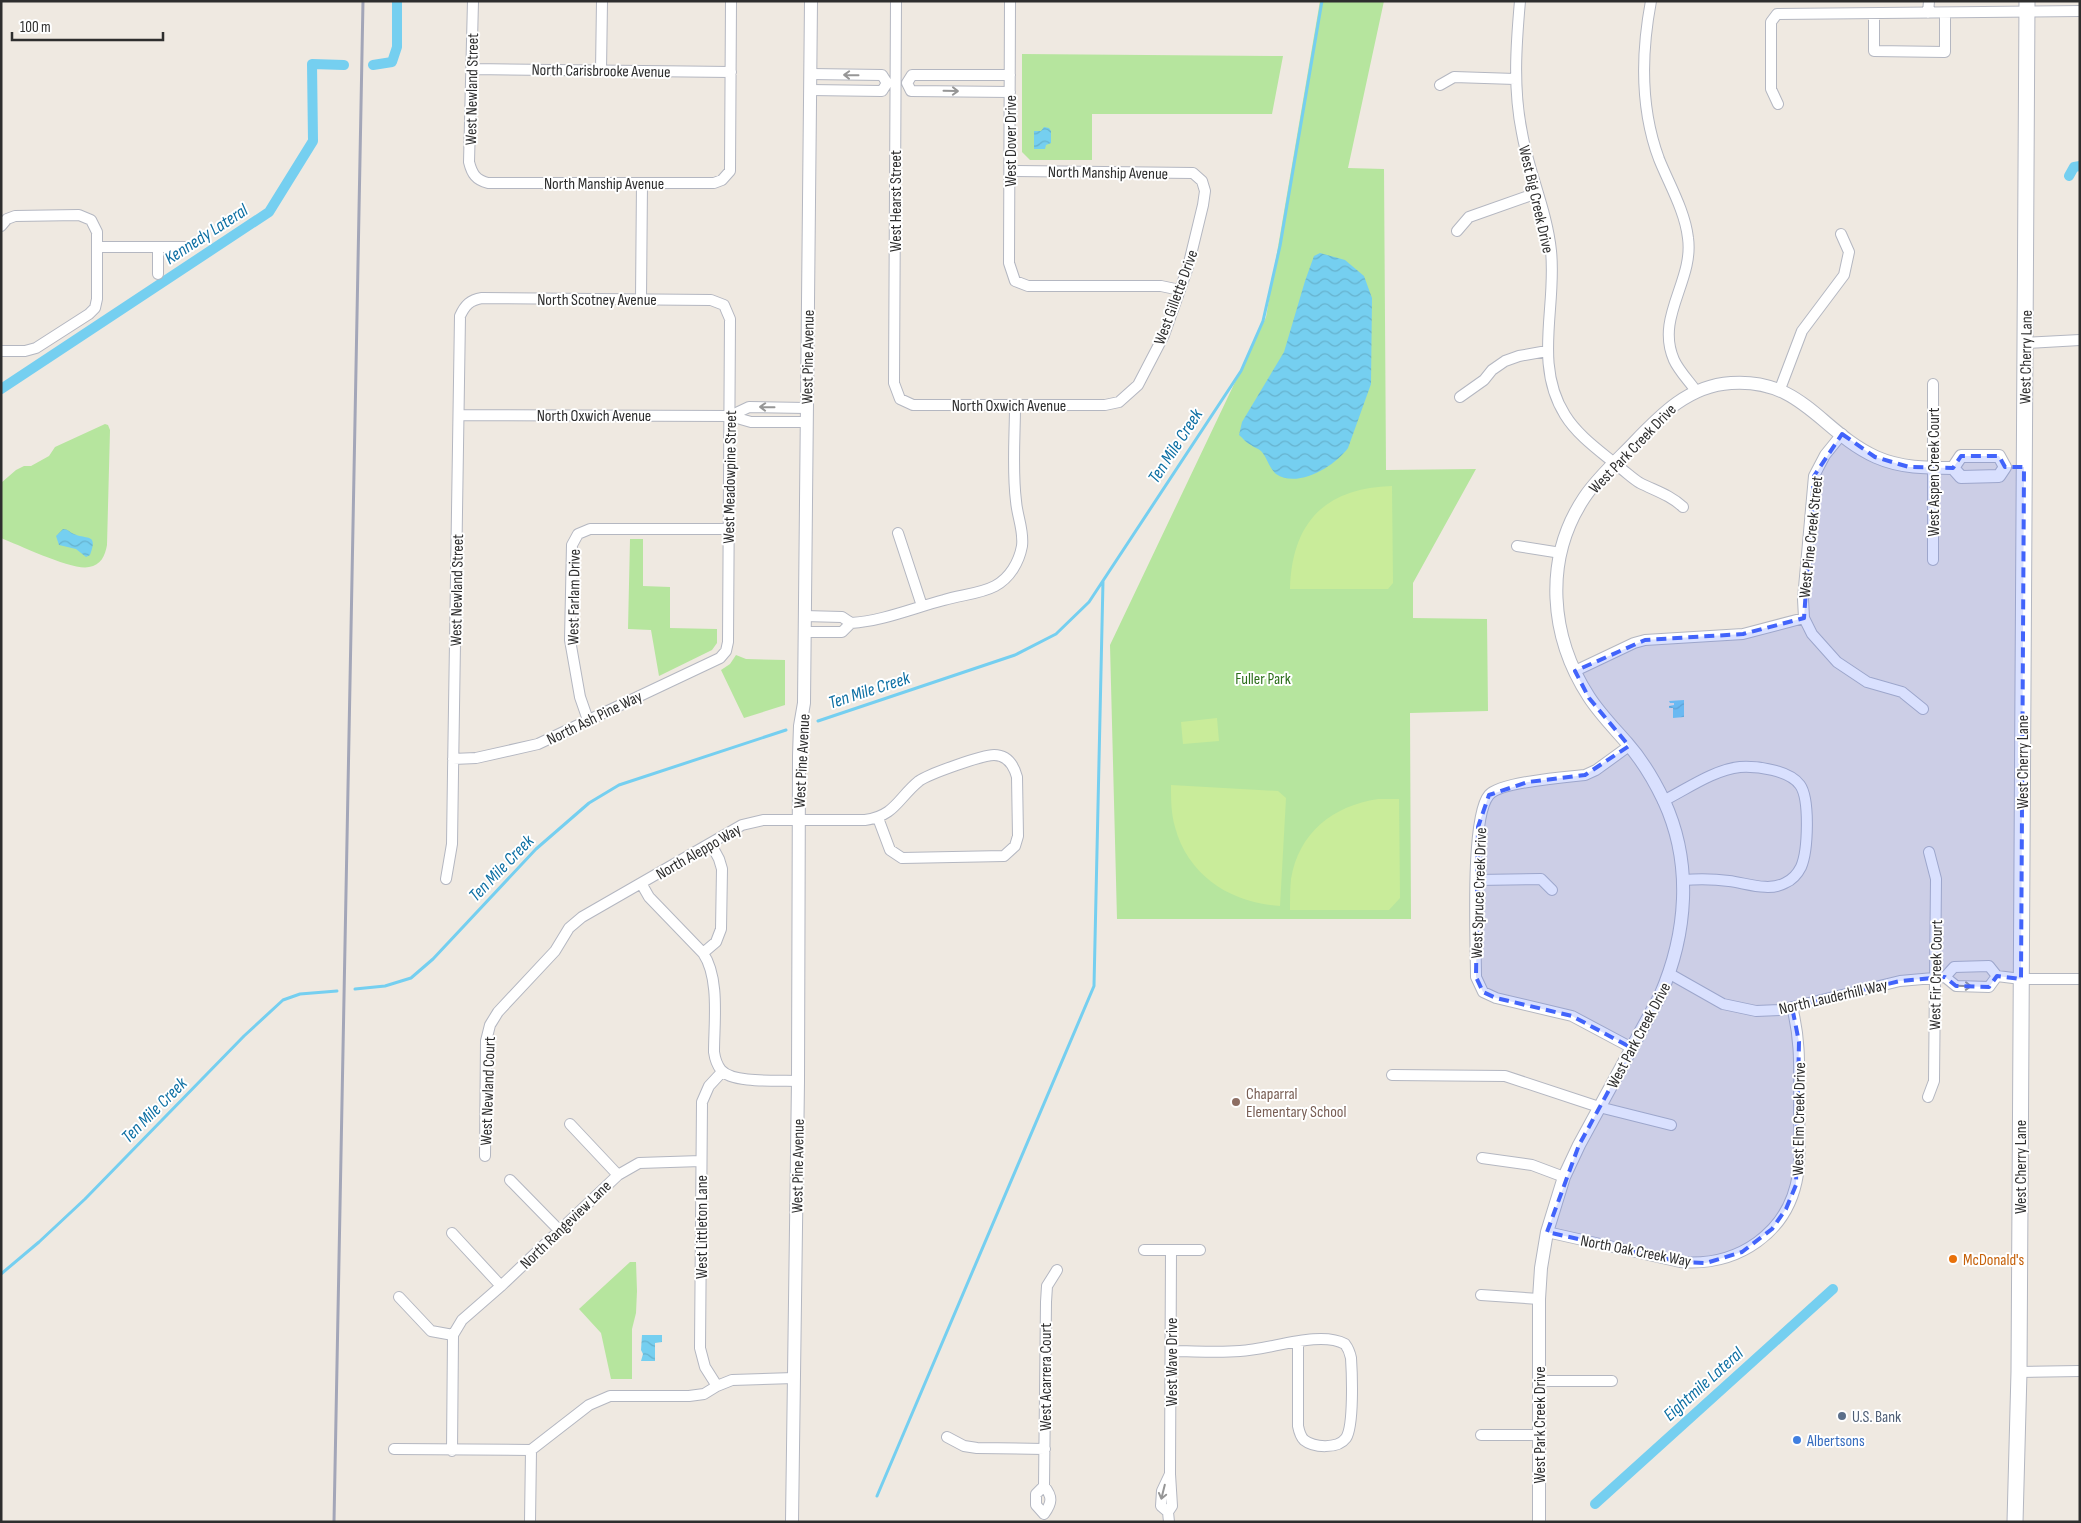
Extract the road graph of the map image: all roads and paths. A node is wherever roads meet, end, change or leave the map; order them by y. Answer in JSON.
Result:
{"nodes":[{"id":1,"x":473,"y":1,"type":"edge"},
{"id":2,"x":602,"y":1,"type":"edge"},
{"id":3,"x":731,"y":1,"type":"edge"},
{"id":4,"x":811,"y":1,"type":"edge"},
{"id":5,"x":896,"y":1,"type":"edge"},
{"id":6,"x":1010,"y":1,"type":"edge"},
{"id":7,"x":1520,"y":1,"type":"edge"},
{"id":8,"x":1651,"y":1,"type":"edge"},
{"id":9,"x":1928,"y":1,"type":"edge"},
{"id":10,"x":2027,"y":7,"type":"edge"},
{"id":11,"x":2080,"y":12,"type":"edge"},
{"id":12,"x":1928,"y":13,"type":"junction"},
{"id":13,"x":1945,"y":13,"type":"junction"},
{"id":14,"x":1874,"y":14,"type":"junction"},
{"id":15,"x":471,"y":69,"type":"junction"},
{"id":16,"x":601,"y":70,"type":"junction"},
{"id":17,"x":731,"y":72,"type":"junction"},
{"id":18,"x":810,"y":74,"type":"junction"},
{"id":19,"x":1010,"y":75,"type":"junction"},
{"id":20,"x":1515,"y":79,"type":"junction"},
{"id":21,"x":891,"y":83,"type":"junction"},
{"id":22,"x":907,"y":83,"type":"junction"},
{"id":23,"x":1440,"y":85,"type":"dead end"},
{"id":24,"x":810,"y":90,"type":"junction"},
{"id":25,"x":1010,"y":92,"type":"junction"},
{"id":26,"x":1778,"y":104,"type":"dead end"},
{"id":27,"x":1010,"y":171,"type":"junction"},
{"id":28,"x":474,"y":176,"type":"joint"},
{"id":29,"x":1202,"y":181,"type":"joint"},
{"id":30,"x":642,"y":183,"type":"junction"},
{"id":31,"x":1537,"y":194,"type":"junction"},
{"id":32,"x":2,"y":224,"type":"edge"},
{"id":33,"x":1457,"y":231,"type":"dead end"},
{"id":34,"x":1841,"y":234,"type":"dead end"},
{"id":35,"x":97,"y":247,"type":"junction"},
{"id":36,"x":158,"y":247,"type":"junction"},
{"id":37,"x":185,"y":247,"type":"dead end"},
{"id":38,"x":158,"y":274,"type":"dead end"},
{"id":39,"x":1180,"y":290,"type":"junction"},
{"id":40,"x":641,"y":299,"type":"junction"},
{"id":41,"x":469,"y":302,"type":"joint"},
{"id":42,"x":724,"y":305,"type":"joint"},
{"id":43,"x":2080,"y":340,"type":"edge"},
{"id":44,"x":2025,"y":343,"type":"junction"},
{"id":45,"x":1547,"y":351,"type":"junction"},
{"id":46,"x":1,"y":352,"type":"edge"},
{"id":47,"x":1933,"y":384,"type":"dead end"},
{"id":48,"x":1780,"y":389,"type":"junction"},
{"id":49,"x":1696,"y":391,"type":"junction"},
{"id":50,"x":1460,"y":397,"type":"dead end"},
{"id":51,"x":900,"y":399,"type":"joint"},
{"id":52,"x":1119,"y":402,"type":"joint"},
{"id":53,"x":1015,"y":405,"type":"junction"},
{"id":54,"x":806,"y":408,"type":"junction"},
{"id":55,"x":459,"y":415,"type":"junction"},
{"id":56,"x":730,"y":416,"type":"junction"},
{"id":57,"x":806,"y":422,"type":"junction"},
{"id":58,"x":1842,"y":434,"type":"junction"},
{"id":59,"x":1614,"y":463,"type":"junction"},
{"id":60,"x":2005,"y":467,"type":"junction"},
{"id":61,"x":2024,"y":467,"type":"junction"},
{"id":62,"x":1933,"y":468,"type":"junction"},
{"id":63,"x":1953,"y":468,"type":"junction"},
{"id":64,"x":1683,"y":507,"type":"dead end"},
{"id":65,"x":728,"y":529,"type":"junction"},
{"id":66,"x":898,"y":533,"type":"dead end"},
{"id":67,"x":1517,"y":546,"type":"dead end"},
{"id":68,"x":1561,"y":553,"type":"junction"},
{"id":69,"x":1933,"y":560,"type":"dead end"},
{"id":70,"x":922,"y":606,"type":"junction"},
{"id":71,"x":804,"y":616,"type":"junction"},
{"id":72,"x":1804,"y":618,"type":"junction"},
{"id":73,"x":851,"y":623,"type":"junction"},
{"id":74,"x":804,"y":632,"type":"junction"},
{"id":75,"x":726,"y":651,"type":"joint"},
{"id":76,"x":1575,"y":671,"type":"junction"},
{"id":77,"x":1923,"y":709,"type":"dead end"},
{"id":78,"x":588,"y":720,"type":"junction"},
{"id":79,"x":1629,"y":746,"type":"junction"},
{"id":80,"x":453,"y":760,"type":"junction"},
{"id":81,"x":1663,"y":801,"type":"junction"},
{"id":82,"x":878,"y":818,"type":"junction"},
{"id":83,"x":799,"y":820,"type":"junction"},
{"id":84,"x":711,"y":844,"type":"junction"},
{"id":85,"x":1929,"y":852,"type":"dead end"},
{"id":86,"x":446,"y":879,"type":"dead end"},
{"id":87,"x":1477,"y":880,"type":"junction"},
{"id":88,"x":1683,"y":880,"type":"junction"},
{"id":89,"x":641,"y":883,"type":"junction"},
{"id":90,"x":1552,"y":890,"type":"dead end"},
{"id":91,"x":703,"y":953,"type":"junction"},
{"id":92,"x":1670,"y":974,"type":"junction"},
{"id":93,"x":1997,"y":976,"type":"junction"},
{"id":94,"x":1940,"y":978,"type":"junction"},
{"id":95,"x":2020,"y":979,"type":"junction"},
{"id":96,"x":2080,"y":979,"type":"edge"},
{"id":97,"x":1792,"y":1007,"type":"junction"},
{"id":98,"x":490,"y":1025,"type":"joint"},
{"id":99,"x":1632,"y":1048,"type":"junction"},
{"id":100,"x":722,"y":1072,"type":"junction"},
{"id":101,"x":1392,"y":1075,"type":"dead end"},
{"id":102,"x":798,"y":1081,"type":"junction"},
{"id":103,"x":1928,"y":1097,"type":"dead end"},
{"id":104,"x":1599,"y":1107,"type":"junction"},
{"id":105,"x":570,"y":1124,"type":"dead end"},
{"id":106,"x":1671,"y":1125,"type":"dead end"},
{"id":107,"x":485,"y":1156,"type":"dead end"},
{"id":108,"x":1482,"y":1158,"type":"dead end"},
{"id":109,"x":701,"y":1161,"type":"junction"},
{"id":110,"x":618,"y":1174,"type":"junction"},
{"id":111,"x":1564,"y":1177,"type":"junction"},
{"id":112,"x":510,"y":1180,"type":"dead end"},
{"id":113,"x":558,"y":1230,"type":"junction"},
{"id":114,"x":1547,"y":1232,"type":"junction"},
{"id":115,"x":452,"y":1233,"type":"dead end"},
{"id":116,"x":1753,"y":1246,"type":"joint"},
{"id":117,"x":1144,"y":1250,"type":"dead end"},
{"id":118,"x":1171,"y":1250,"type":"junction"},
{"id":119,"x":1200,"y":1250,"type":"dead end"},
{"id":120,"x":1057,"y":1270,"type":"dead end"},
{"id":121,"x":501,"y":1286,"type":"junction"},
{"id":122,"x":1481,"y":1295,"type":"dead end"},
{"id":123,"x":400,"y":1296,"type":"dead end"},
{"id":124,"x":1539,"y":1299,"type":"junction"},
{"id":125,"x":453,"y":1335,"type":"junction"},
{"id":126,"x":1298,"y":1342,"type":"junction"},
{"id":127,"x":1171,"y":1351,"type":"junction"},
{"id":128,"x":2080,"y":1371,"type":"edge"},
{"id":129,"x":2018,"y":1372,"type":"junction"},
{"id":130,"x":794,"y":1378,"type":"junction"},
{"id":131,"x":1538,"y":1380,"type":"junction"},
{"id":132,"x":1612,"y":1380,"type":"dead end"},
{"id":133,"x":717,"y":1386,"type":"junction"},
{"id":134,"x":1481,"y":1435,"type":"dead end"},
{"id":135,"x":1538,"y":1435,"type":"junction"},
{"id":136,"x":947,"y":1437,"type":"dead end"},
{"id":137,"x":394,"y":1449,"type":"dead end"},
{"id":138,"x":1045,"y":1449,"type":"junction"},
{"id":139,"x":531,"y":1450,"type":"junction"},
{"id":140,"x":452,"y":1451,"type":"junction"},
{"id":141,"x":1169,"y":1517,"type":"edge"},
{"id":142,"x":1045,"y":1518,"type":"edge"},
{"id":143,"x":530,"y":1522,"type":"edge"},
{"id":144,"x":792,"y":1522,"type":"edge"},
{"id":145,"x":1539,"y":1522,"type":"edge"},
{"id":146,"x":2016,"y":1522,"type":"edge"}],
"edges":[{"from":1,"to":15,"type":"street","name":"West Newland Street"},
{"from":2,"to":16,"type":"street"},
{"from":3,"to":17,"type":"street"},
{"from":4,"to":18,"type":"street","name":"West Pine Avenue"},
{"from":5,"to":21,"type":"street","name":"West Hearst Street"},
{"from":6,"to":19,"type":"street","name":"West Dover Drive"},
{"from":7,"to":20,"type":"street","name":"West Big Creek Drive"},
{"from":8,"to":49,"type":"street"},
{"from":9,"to":12,"type":"street"},
{"from":10,"to":11,"type":"street"},
{"from":10,"to":13,"type":"street"},
{"from":10,"to":44,"type":"main road","name":"West Cherry Lane"},
{"from":12,"to":13,"type":"street"},
{"from":12,"to":14,"type":"street"},
{"from":13,"to":14,"type":"street"},
{"from":14,"to":26,"type":"street"},
{"from":15,"to":16,"type":"street","name":"North Carisbrooke Avenue"},
{"from":15,"to":28,"type":"street","name":"West Newland Street"},
{"from":16,"to":17,"type":"street","name":"North Carisbrooke Avenue"},
{"from":17,"to":30,"type":"street","name":"North Manship Avenue"},
{"from":21,"to":18,"type":"street","one_way":true},
{"from":18,"to":24,"type":"street","name":"West Pine Avenue"},
{"from":19,"to":22,"type":"street"},
{"from":19,"to":25,"type":"street","name":"West Dover Drive"},
{"from":20,"to":23,"type":"street"},
{"from":20,"to":31,"type":"street","name":"West Big Creek Drive"},
{"from":21,"to":22,"type":"street"},
{"from":21,"to":24,"type":"street"},
{"from":21,"to":51,"type":"street","name":"West Hearst Street"},
{"from":22,"to":25,"type":"street","one_way":true},
{"from":24,"to":54,"type":"street","name":"West Pine Avenue"},
{"from":25,"to":27,"type":"street","name":"West Dover Drive"},
{"from":27,"to":29,"type":"street","name":"North Manship Avenue"},
{"from":27,"to":39,"type":"street","name":"West Dover Drive"},
{"from":28,"to":30,"type":"street","name":"North Manship Avenue"},
{"from":29,"to":39,"type":"street","name":"West Gillette Drive"},
{"from":30,"to":40,"type":"street"},
{"from":31,"to":33,"type":"street"},
{"from":31,"to":45,"type":"street","name":"West Big Creek Drive"},
{"from":32,"to":35,"type":"street"},
{"from":34,"to":48,"type":"street"},
{"from":35,"to":36,"type":"street"},
{"from":35,"to":46,"type":"street"},
{"from":36,"to":37,"type":"street"},
{"from":36,"to":38,"type":"street"},
{"from":39,"to":52,"type":"street","name":"West Gillette Drive"},
{"from":40,"to":41,"type":"street","name":"North Scotney Avenue"},
{"from":40,"to":42,"type":"street","name":"North Scotney Avenue"},
{"from":41,"to":55,"type":"street","name":"West Newland Street"},
{"from":42,"to":56,"type":"street","name":"West Meadowpine Street"},
{"from":43,"to":44,"type":"street"},
{"from":44,"to":61,"type":"main road","name":"West Cherry Lane"},
{"from":45,"to":50,"type":"street"},
{"from":45,"to":59,"type":"street","name":"West Big Creek Drive"},
{"from":47,"to":62,"type":"street","name":"West Aspen Creek Court"},
{"from":48,"to":49,"type":"street","name":"West Park Creek Drive"},
{"from":48,"to":58,"type":"street","name":"West Park Creek Drive"},
{"from":49,"to":59,"type":"street","name":"West Park Creek Drive"},
{"from":51,"to":53,"type":"street","name":"North Oxwich Avenue"},
{"from":52,"to":53,"type":"street","name":"North Oxwich Avenue"},
{"from":53,"to":70,"type":"street"},
{"from":54,"to":56,"type":"street","name":"North Oxwich Avenue","one_way":true},
{"from":54,"to":57,"type":"street","name":"West Pine Avenue"},
{"from":55,"to":56,"type":"street","name":"North Oxwich Avenue"},
{"from":55,"to":80,"type":"street","name":"West Newland Street"},
{"from":56,"to":57,"type":"street","name":"North Oxwich Avenue"},
{"from":56,"to":65,"type":"street","name":"West Meadowpine Street"},
{"from":57,"to":71,"type":"street","name":"West Pine Avenue"},
{"from":58,"to":62,"type":"street","name":"West Park Creek Drive"},
{"from":58,"to":72,"type":"street","name":"West Pine Creek Street"},
{"from":59,"to":64,"type":"street","name":"West Big Creek Drive"},
{"from":59,"to":68,"type":"street","name":"West Park Creek Drive"},
{"from":60,"to":61,"type":"street","name":"West Park Creek Drive"},
{"from":60,"to":63,"type":"street","name":"West Park Creek Drive"},
{"from":60,"to":63,"type":"street"},
{"from":61,"to":95,"type":"main road","name":"West Cherry Lane"},
{"from":62,"to":63,"type":"street","name":"West Park Creek Drive"},
{"from":62,"to":69,"type":"street","name":"West Aspen Creek Court"},
{"from":65,"to":75,"type":"street","name":"West Meadowpine Street"},
{"from":65,"to":78,"type":"street","name":"West Farlam Drive"},
{"from":66,"to":70,"type":"street"},
{"from":67,"to":68,"type":"street"},
{"from":68,"to":76,"type":"street","name":"West Park Creek Drive"},
{"from":70,"to":73,"type":"street"},
{"from":71,"to":73,"type":"street"},
{"from":71,"to":74,"type":"street","name":"West Pine Avenue"},
{"from":72,"to":76,"type":"street"},
{"from":72,"to":77,"type":"street"},
{"from":73,"to":74,"type":"street"},
{"from":74,"to":83,"type":"street","name":"West Pine Avenue"},
{"from":75,"to":78,"type":"street","name":"North Ash Pine Way"},
{"from":76,"to":79,"type":"street","name":"West Park Creek Drive"},
{"from":78,"to":80,"type":"street","name":"North Ash Pine Way"},
{"from":79,"to":81,"type":"street","name":"West Park Creek Drive"},
{"from":79,"to":87,"type":"street","name":"West Spruce Creek Drive"},
{"from":80,"to":86,"type":"street","name":"West Newland Street"},
{"from":81,"to":88,"type":"street","name":"West Park Creek Drive"},
{"from":81,"to":88,"type":"street"},
{"from":82,"to":82,"type":"street"},
{"from":82,"to":83,"type":"street","name":"North Aleppo Way"},
{"from":83,"to":84,"type":"street","name":"North Aleppo Way"},
{"from":83,"to":102,"type":"street","name":"West Pine Avenue"},
{"from":84,"to":89,"type":"street","name":"North Aleppo Way"},
{"from":84,"to":91,"type":"street"},
{"from":85,"to":94,"type":"street","name":"West Fir Creek Court"},
{"from":87,"to":90,"type":"street"},
{"from":87,"to":99,"type":"street","name":"West Spruce Creek Drive"},
{"from":88,"to":92,"type":"street","name":"West Park Creek Drive"},
{"from":89,"to":91,"type":"street"},
{"from":89,"to":98,"type":"street","name":"North Aleppo Way"},
{"from":91,"to":100,"type":"street"},
{"from":92,"to":97,"type":"street","name":"North Lauderhill Way"},
{"from":92,"to":99,"type":"street","name":"West Park Creek Drive"},
{"from":94,"to":93,"type":"street","name":"North Lauderhill Way","one_way":true},
{"from":93,"to":94,"type":"street","name":"North Lauderhill Way"},
{"from":93,"to":95,"type":"street","name":"North Lauderhill Way"},
{"from":94,"to":97,"type":"street","name":"North Lauderhill Way"},
{"from":94,"to":103,"type":"street","name":"West Fir Creek Court"},
{"from":95,"to":96,"type":"street","name":"North Lauderhill Way"},
{"from":95,"to":129,"type":"main road","name":"West Cherry Lane"},
{"from":97,"to":116,"type":"street","name":"West Elm Creek Drive"},
{"from":98,"to":107,"type":"street","name":"West Newland Court"},
{"from":99,"to":104,"type":"street","name":"West Park Creek Drive"},
{"from":100,"to":102,"type":"street"},
{"from":100,"to":109,"type":"street","name":"West Littleton Lane"},
{"from":101,"to":104,"type":"street"},
{"from":102,"to":130,"type":"street","name":"West Pine Avenue"},
{"from":104,"to":106,"type":"street"},
{"from":104,"to":111,"type":"street","name":"West Park Creek Drive"},
{"from":105,"to":110,"type":"street"},
{"from":108,"to":111,"type":"street"},
{"from":109,"to":110,"type":"street","name":"North Rangeview Lane"},
{"from":109,"to":133,"type":"street","name":"West Littleton Lane"},
{"from":110,"to":113,"type":"street","name":"North Rangeview Lane"},
{"from":111,"to":114,"type":"street","name":"West Park Creek Drive"},
{"from":112,"to":113,"type":"street"},
{"from":113,"to":121,"type":"street","name":"North Rangeview Lane"},
{"from":114,"to":116,"type":"street","name":"North Oak Creek Way"},
{"from":114,"to":124,"type":"street","name":"West Park Creek Drive"},
{"from":115,"to":121,"type":"street"},
{"from":117,"to":118,"type":"street"},
{"from":118,"to":119,"type":"street"},
{"from":118,"to":127,"type":"street","name":"West Wave Drive"},
{"from":120,"to":138,"type":"street","name":"West Acarrera Court"},
{"from":121,"to":125,"type":"street","name":"North Rangeview Lane"},
{"from":122,"to":124,"type":"street"},
{"from":123,"to":125,"type":"street"},
{"from":124,"to":131,"type":"street","name":"West Park Creek Drive"},
{"from":125,"to":140,"type":"street"},
{"from":126,"to":126,"type":"street"},
{"from":126,"to":127,"type":"street"},
{"from":127,"to":141,"type":"street","name":"West Wave Drive"},
{"from":128,"to":129,"type":"street"},
{"from":129,"to":146,"type":"main road","name":"West Cherry Lane"},
{"from":130,"to":133,"type":"street"},
{"from":130,"to":144,"type":"street","name":"West Pine Avenue"},
{"from":131,"to":132,"type":"street"},
{"from":131,"to":135,"type":"street","name":"West Park Creek Drive"},
{"from":133,"to":139,"type":"street"},
{"from":134,"to":135,"type":"street"},
{"from":135,"to":145,"type":"street","name":"West Park Creek Drive"},
{"from":136,"to":138,"type":"street"},
{"from":137,"to":140,"type":"street"},
{"from":138,"to":142,"type":"street","name":"West Acarrera Court"},
{"from":139,"to":140,"type":"street"},
{"from":139,"to":143,"type":"street"}]}
